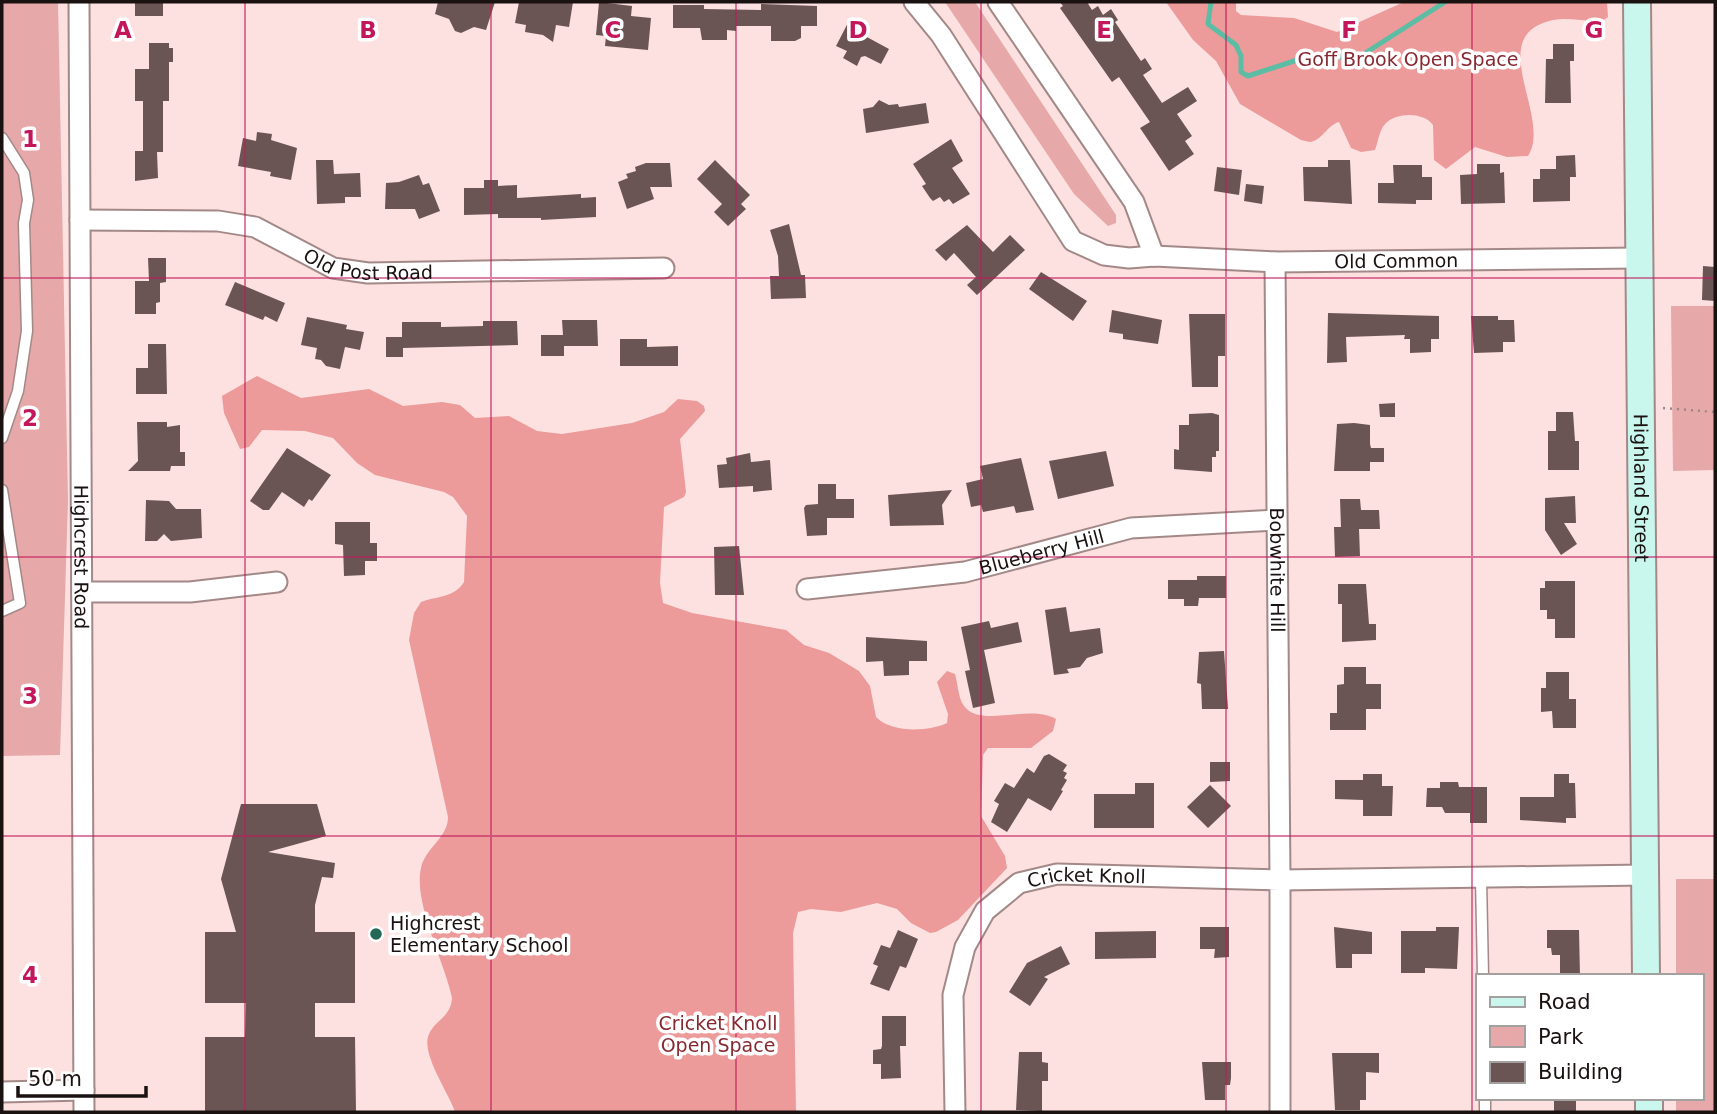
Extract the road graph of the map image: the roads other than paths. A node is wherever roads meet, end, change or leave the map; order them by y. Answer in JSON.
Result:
{"nodes":[{"id":1,"x":79,"y":2,"type":"edge"},
{"id":2,"x":914,"y":2,"type":"edge"},
{"id":3,"x":998,"y":2,"type":"edge"},
{"id":4,"x":1637,"y":2,"type":"edge"},
{"id":5,"x":2,"y":138,"type":"edge"},
{"id":6,"x":80,"y":220,"type":"junction"},
{"id":7,"x":1154,"y":256,"type":"junction"},
{"id":8,"x":1638,"y":258,"type":"junction"},
{"id":9,"x":1275,"y":262,"type":"junction"},
{"id":10,"x":664,"y":268,"type":"dead end"},
{"id":11,"x":2,"y":438,"type":"edge"},
{"id":12,"x":2,"y":490,"type":"edge"},
{"id":13,"x":1276,"y":520,"type":"junction"},
{"id":14,"x":277,"y":582,"type":"dead end"},
{"id":15,"x":807,"y":589,"type":"dead end"},
{"id":16,"x":82,"y":592,"type":"junction"},
{"id":17,"x":2,"y":611,"type":"edge"},
{"id":18,"x":1644,"y":875,"type":"junction"},
{"id":19,"x":1481,"y":878,"type":"junction"},
{"id":20,"x":1280,"y":880,"type":"junction"},
{"id":21,"x":1483,"y":974,"type":"edge"},
{"id":22,"x":1646,"y":974,"type":"edge"},
{"id":23,"x":84,"y":1090,"type":"junction"},
{"id":24,"x":2,"y":1092,"type":"edge"},
{"id":25,"x":84,"y":1112,"type":"edge"},
{"id":26,"x":956,"y":1112,"type":"edge"},
{"id":27,"x":1280,"y":1112,"type":"edge"}],
"edges":[{"from":1,"to":6,"type":"street","name":"Highcrest Road"},
{"from":2,"to":7,"type":"street","name":"Old Common"},
{"from":3,"to":7,"type":"street"},
{"from":4,"to":8,"type":"main road","name":"Highland Street"},
{"from":5,"to":11,"type":"lane"},
{"from":6,"to":10,"type":"street","name":"Old Post Road"},
{"from":6,"to":16,"type":"street","name":"Highcrest Road"},
{"from":7,"to":9,"type":"street","name":"Old Common"},
{"from":8,"to":9,"type":"street","name":"Old Common"},
{"from":8,"to":18,"type":"main road","name":"Highland Street"},
{"from":9,"to":13,"type":"street","name":"Bobwhite Hill"},
{"from":12,"to":17,"type":"lane"},
{"from":13,"to":15,"type":"street","name":"Blueberry Hill"},
{"from":13,"to":20,"type":"street","name":"Bobwhite Hill"},
{"from":14,"to":16,"type":"street"},
{"from":16,"to":23,"type":"street","name":"Highcrest Road"},
{"from":18,"to":19,"type":"street","name":"Cricket Knoll"},
{"from":18,"to":22,"type":"main road","name":"Highland Street"},
{"from":19,"to":20,"type":"street","name":"Cricket Knoll"},
{"from":19,"to":21,"type":"lane"},
{"from":20,"to":26,"type":"street","name":"Cricket Knoll"},
{"from":20,"to":27,"type":"street"},
{"from":23,"to":24,"type":"street"},
{"from":23,"to":25,"type":"street","name":"Highcrest Road"}]}
